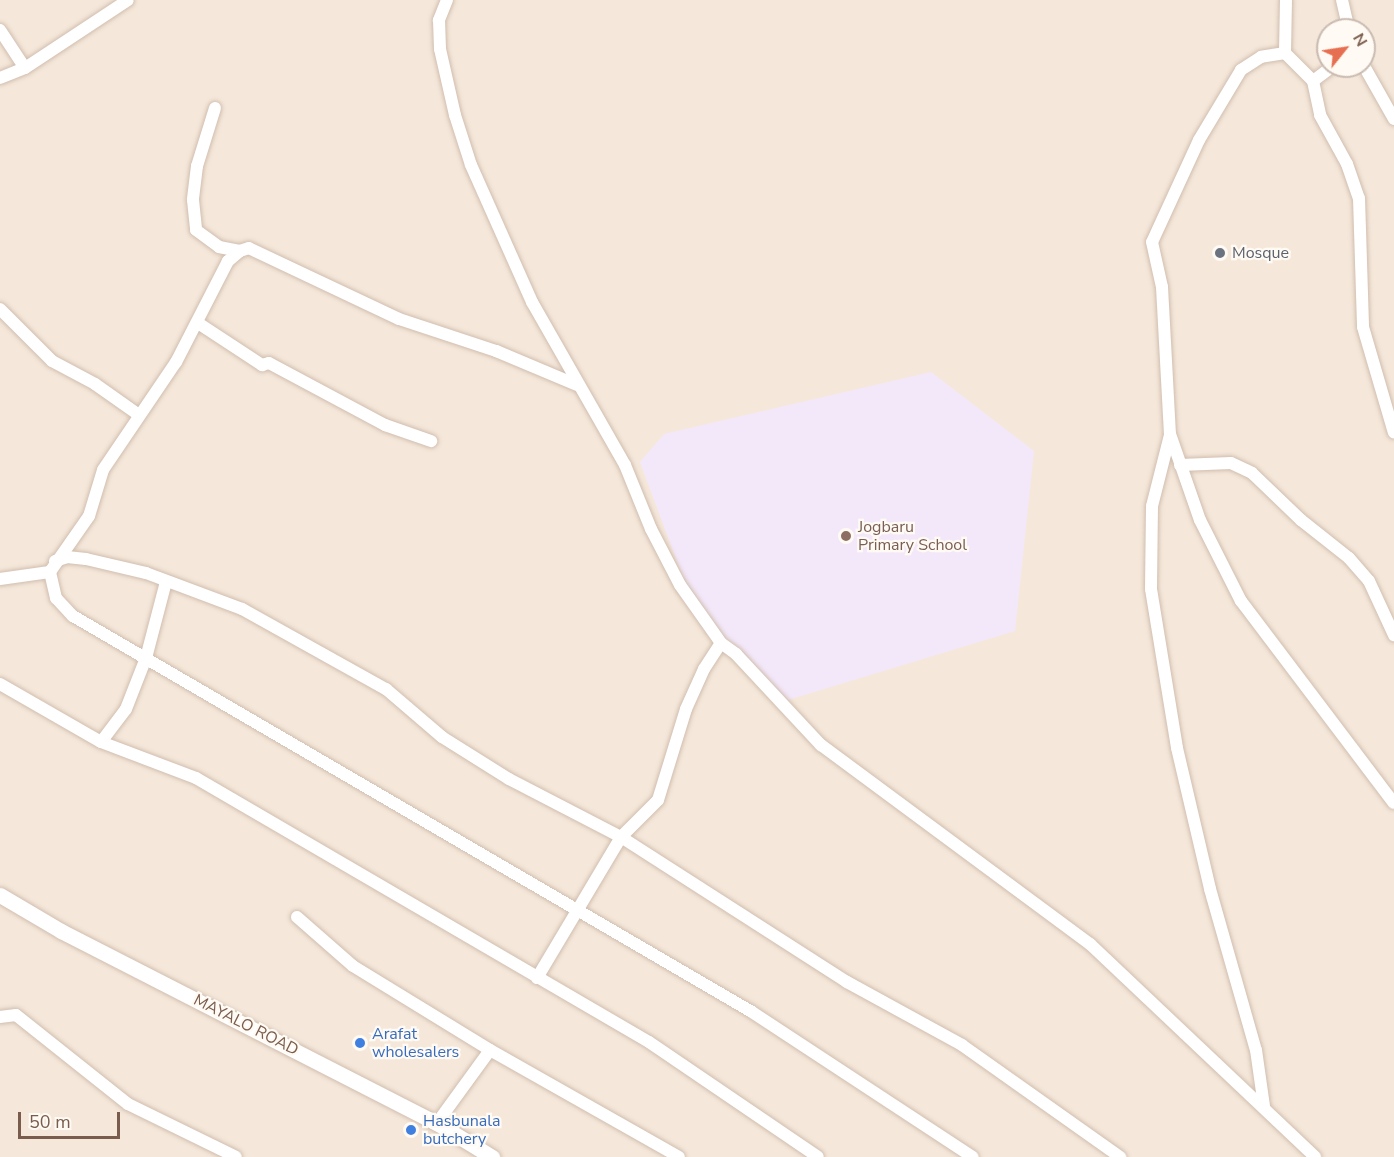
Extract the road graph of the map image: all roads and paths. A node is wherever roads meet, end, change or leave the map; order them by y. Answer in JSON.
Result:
{"nodes":[{"id":1,"x":128,"y":0,"type":"edge"},
{"id":2,"x":447,"y":0,"type":"edge"},
{"id":3,"x":1286,"y":0,"type":"edge"},
{"id":4,"x":1342,"y":0,"type":"edge"},
{"id":5,"x":1346,"y":18,"type":"edge"},
{"id":6,"x":0,"y":30,"type":"edge"},
{"id":7,"x":1285,"y":53,"type":"junction"},
{"id":8,"x":25,"y":68,"type":"junction"},
{"id":9,"x":0,"y":78,"type":"edge"},
{"id":10,"x":1317,"y":78,"type":"edge"},
{"id":11,"x":1371,"y":78,"type":"edge"},
{"id":12,"x":1313,"y":81,"type":"junction"},
{"id":13,"x":215,"y":108,"type":"dead end"},
{"id":14,"x":1394,"y":119,"type":"edge"},
{"id":15,"x":240,"y":251,"type":"junction"},
{"id":16,"x":0,"y":309,"type":"edge"},
{"id":17,"x":198,"y":323,"type":"junction"},
{"id":18,"x":577,"y":385,"type":"junction"},
{"id":19,"x":139,"y":415,"type":"junction"},
{"id":20,"x":1394,"y":433,"type":"edge"},
{"id":21,"x":1170,"y":434,"type":"junction"},
{"id":22,"x":431,"y":441,"type":"dead end"},
{"id":23,"x":1180,"y":465,"type":"junction"},
{"id":24,"x":52,"y":567,"type":"junction"},
{"id":25,"x":0,"y":579,"type":"edge"},
{"id":26,"x":166,"y":582,"type":"junction"},
{"id":27,"x":1393,"y":633,"type":"edge"},
{"id":28,"x":721,"y":643,"type":"junction"},
{"id":29,"x":146,"y":658,"type":"junction"},
{"id":30,"x":0,"y":684,"type":"edge"},
{"id":31,"x":101,"y":742,"type":"junction"},
{"id":32,"x":1394,"y":803,"type":"edge"},
{"id":33,"x":621,"y":837,"type":"junction"},
{"id":34,"x":0,"y":895,"type":"edge"},
{"id":35,"x":576,"y":909,"type":"junction"},
{"id":36,"x":297,"y":917,"type":"dead end"},
{"id":37,"x":537,"y":978,"type":"junction"},
{"id":38,"x":0,"y":1017,"type":"edge"},
{"id":39,"x":490,"y":1050,"type":"junction"},
{"id":40,"x":1264,"y":1106,"type":"junction"},
{"id":41,"x":437,"y":1123,"type":"junction"},
{"id":42,"x":236,"y":1157,"type":"edge"},
{"id":43,"x":492,"y":1157,"type":"edge"},
{"id":44,"x":679,"y":1157,"type":"edge"},
{"id":45,"x":818,"y":1157,"type":"edge"},
{"id":46,"x":973,"y":1157,"type":"edge"},
{"id":47,"x":1120,"y":1157,"type":"edge"},
{"id":48,"x":1315,"y":1157,"type":"edge"}],
"edges":[{"from":1,"to":8,"type":"street"},
{"from":2,"to":18,"type":"street"},
{"from":3,"to":7,"type":"street"},
{"from":4,"to":5,"type":"street"},
{"from":6,"to":8,"type":"street"},
{"from":7,"to":12,"type":"street"},
{"from":7,"to":21,"type":"street"},
{"from":8,"to":9,"type":"street"},
{"from":10,"to":12,"type":"street"},
{"from":11,"to":14,"type":"street"},
{"from":12,"to":20,"type":"street"},
{"from":13,"to":15,"type":"street"},
{"from":15,"to":17,"type":"street"},
{"from":15,"to":18,"type":"street"},
{"from":16,"to":19,"type":"street"},
{"from":17,"to":19,"type":"street"},
{"from":17,"to":22,"type":"street"},
{"from":18,"to":28,"type":"street"},
{"from":19,"to":24,"type":"street"},
{"from":21,"to":23,"type":"street"},
{"from":21,"to":40,"type":"street"},
{"from":23,"to":27,"type":"street"},
{"from":23,"to":32,"type":"street"},
{"from":24,"to":25,"type":"street"},
{"from":24,"to":26,"type":"street"},
{"from":24,"to":29,"type":"street"},
{"from":26,"to":29,"type":"street"},
{"from":26,"to":33,"type":"street"},
{"from":28,"to":33,"type":"street"},
{"from":28,"to":40,"type":"street"},
{"from":29,"to":31,"type":"street"},
{"from":29,"to":35,"type":"street"},
{"from":30,"to":31,"type":"street"},
{"from":31,"to":37,"type":"street"},
{"from":33,"to":35,"type":"street"},
{"from":33,"to":47,"type":"street"},
{"from":34,"to":41,"type":"street","name":"MAYALO ROAD"},
{"from":35,"to":37,"type":"street"},
{"from":35,"to":46,"type":"street"},
{"from":36,"to":39,"type":"street"},
{"from":37,"to":45,"type":"street"},
{"from":38,"to":42,"type":"street"},
{"from":39,"to":41,"type":"street"},
{"from":39,"to":44,"type":"street"},
{"from":40,"to":48,"type":"street"},
{"from":41,"to":43,"type":"street","name":"MAYALO ROAD"}]}
